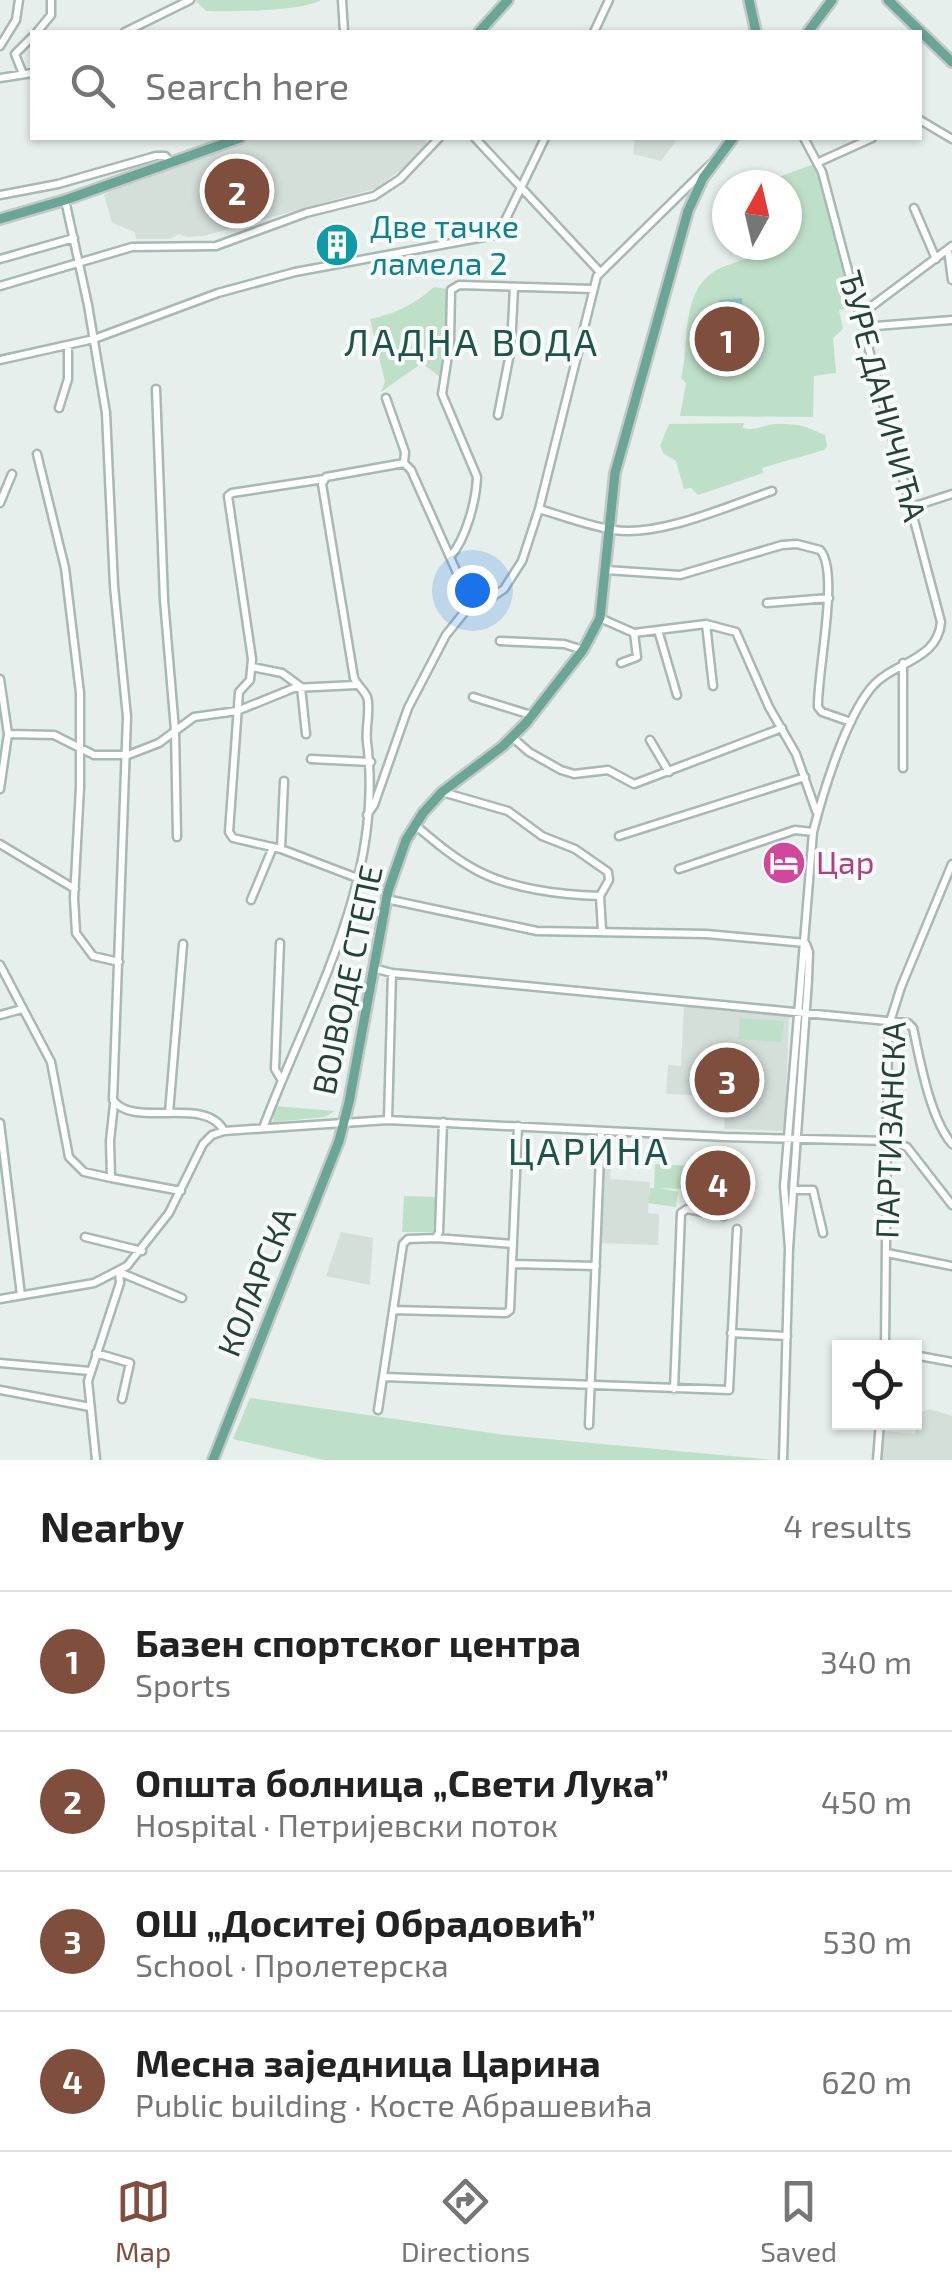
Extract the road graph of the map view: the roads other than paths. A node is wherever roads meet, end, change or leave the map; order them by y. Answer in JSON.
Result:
{"nodes":[{"id":1,"x":19,"y":0,"type":"edge"},
{"id":2,"x":51,"y":0,"type":"edge"},
{"id":3,"x":190,"y":0,"type":"edge"},
{"id":4,"x":342,"y":0,"type":"edge"},
{"id":5,"x":508,"y":0,"type":"edge"},
{"id":6,"x":609,"y":0,"type":"edge"},
{"id":7,"x":749,"y":0,"type":"edge"},
{"id":8,"x":832,"y":0,"type":"edge"},
{"id":9,"x":888,"y":0,"type":"edge"},
{"id":10,"x":39,"y":30,"type":"edge"},
{"id":11,"x":128,"y":30,"type":"edge"},
{"id":12,"x":344,"y":30,"type":"edge"},
{"id":13,"x":480,"y":30,"type":"edge"},
{"id":14,"x":595,"y":30,"type":"edge"},
{"id":15,"x":756,"y":30,"type":"edge"},
{"id":16,"x":810,"y":30,"type":"edge"},
{"id":17,"x":919,"y":30,"type":"edge"},
{"id":18,"x":922,"y":33,"type":"edge"},
{"id":19,"x":30,"y":40,"type":"edge"},
{"id":20,"x":0,"y":46,"type":"edge"},
{"id":21,"x":952,"y":62,"type":"edge"},
{"id":22,"x":30,"y":73,"type":"edge"},
{"id":23,"x":23,"y":74,"type":"junction"},
{"id":24,"x":0,"y":78,"type":"edge"},
{"id":25,"x":922,"y":121,"type":"edge"},
{"id":26,"x":952,"y":138,"type":"edge"},
{"id":27,"x":234,"y":140,"type":"edge"},
{"id":28,"x":437,"y":140,"type":"edge"},
{"id":29,"x":477,"y":140,"type":"edge"},
{"id":30,"x":543,"y":140,"type":"edge"},
{"id":31,"x":732,"y":140,"type":"edge"},
{"id":32,"x":805,"y":140,"type":"edge"},
{"id":33,"x":868,"y":140,"type":"edge"},
{"id":34,"x":170,"y":162,"type":"junction"},
{"id":35,"x":819,"y":162,"type":"junction"},
{"id":36,"x":712,"y":164,"type":"junction"},
{"id":37,"x":521,"y":186,"type":"junction"},
{"id":38,"x":0,"y":194,"type":"edge"},
{"id":39,"x":65,"y":200,"type":"junction"},
{"id":40,"x":914,"y":208,"type":"dead end"},
{"id":41,"x":0,"y":219,"type":"edge"},
{"id":42,"x":74,"y":238,"type":"junction"},
{"id":43,"x":950,"y":247,"type":"edge"},
{"id":44,"x":0,"y":259,"type":"edge"},
{"id":45,"x":936,"y":259,"type":"junction"},
{"id":46,"x":79,"y":262,"type":"junction"},
{"id":47,"x":600,"y":272,"type":"junction"},
{"id":48,"x":952,"y":280,"type":"edge"},
{"id":49,"x":0,"y":286,"type":"edge"},
{"id":50,"x":514,"y":288,"type":"junction"},
{"id":51,"x":593,"y":289,"type":"junction"},
{"id":52,"x":860,"y":316,"type":"junction"},
{"id":53,"x":952,"y":320,"type":"edge"},
{"id":54,"x":863,"y":327,"type":"junction"},
{"id":55,"x":94,"y":338,"type":"junction"},
{"id":56,"x":68,"y":345,"type":"junction"},
{"id":57,"x":0,"y":360,"type":"edge"},
{"id":58,"x":156,"y":389,"type":"dead end"},
{"id":59,"x":386,"y":398,"type":"dead end"},
{"id":60,"x":59,"y":408,"type":"dead end"},
{"id":61,"x":498,"y":415,"type":"dead end"},
{"id":62,"x":36,"y":454,"type":"dead end"},
{"id":63,"x":404,"y":462,"type":"junction"},
{"id":64,"x":12,"y":474,"type":"dead end"},
{"id":65,"x":324,"y":479,"type":"junction"},
{"id":66,"x":772,"y":491,"type":"dead end"},
{"id":67,"x":952,"y":494,"type":"edge"},
{"id":68,"x":0,"y":502,"type":"edge"},
{"id":69,"x":912,"y":507,"type":"junction"},
{"id":70,"x":539,"y":510,"type":"junction"},
{"id":71,"x":607,"y":528,"type":"junction"},
{"id":72,"x":450,"y":557,"type":"junction"},
{"id":73,"x":606,"y":570,"type":"junction"},
{"id":74,"x":829,"y":598,"type":"junction"},
{"id":75,"x":767,"y":603,"type":"dead end"},
{"id":76,"x":471,"y":604,"type":"junction"},
{"id":77,"x":600,"y":618,"type":"junction"},
{"id":78,"x":952,"y":621,"type":"edge"},
{"id":79,"x":941,"y":622,"type":"junction"},
{"id":80,"x":706,"y":624,"type":"junction"},
{"id":81,"x":658,"y":630,"type":"junction"},
{"id":82,"x":634,"y":632,"type":"junction"},
{"id":83,"x":500,"y":641,"type":"dead end"},
{"id":84,"x":583,"y":650,"type":"junction"},
{"id":85,"x":621,"y":663,"type":"dead end"},
{"id":86,"x":903,"y":664,"type":"junction"},
{"id":87,"x":252,"y":667,"type":"junction"},
{"id":88,"x":0,"y":679,"type":"edge"},
{"id":89,"x":356,"y":684,"type":"junction"},
{"id":90,"x":713,"y":686,"type":"dead end"},
{"id":91,"x":301,"y":687,"type":"junction"},
{"id":92,"x":2,"y":694,"type":"edge"},
{"id":93,"x":677,"y":695,"type":"dead end"},
{"id":94,"x":474,"y":697,"type":"dead end"},
{"id":95,"x":237,"y":711,"type":"junction"},
{"id":96,"x":532,"y":715,"type":"junction"},
{"id":97,"x":851,"y":722,"type":"junction"},
{"id":98,"x":782,"y":728,"type":"junction"},
{"id":99,"x":175,"y":730,"type":"junction"},
{"id":100,"x":8,"y":734,"type":"junction"},
{"id":101,"x":306,"y":734,"type":"dead end"},
{"id":102,"x":513,"y":738,"type":"junction"},
{"id":103,"x":650,"y":740,"type":"dead end"},
{"id":104,"x":80,"y":749,"type":"junction"},
{"id":105,"x":128,"y":755,"type":"junction"},
{"id":106,"x":312,"y":759,"type":"dead end"},
{"id":107,"x":372,"y":762,"type":"junction"},
{"id":108,"x":903,"y":768,"type":"dead end"},
{"id":109,"x":668,"y":772,"type":"junction"},
{"id":110,"x":806,"y":778,"type":"junction"},
{"id":111,"x":284,"y":781,"type":"dead end"},
{"id":112,"x":828,"y":786,"type":"junction"},
{"id":113,"x":0,"y":789,"type":"edge"},
{"id":114,"x":442,"y":792,"type":"junction"},
{"id":115,"x":367,"y":815,"type":"junction"},
{"id":116,"x":817,"y":816,"type":"junction"},
{"id":117,"x":414,"y":826,"type":"junction"},
{"id":118,"x":813,"y":832,"type":"junction"},
{"id":119,"x":619,"y":836,"type":"dead end"},
{"id":120,"x":177,"y":837,"type":"dead end"},
{"id":121,"x":0,"y":844,"type":"edge"},
{"id":122,"x":277,"y":848,"type":"junction"},
{"id":123,"x":952,"y":864,"type":"edge"},
{"id":124,"x":679,"y":869,"type":"dead end"},
{"id":125,"x":360,"y":879,"type":"junction"},
{"id":126,"x":74,"y":888,"type":"junction"},
{"id":127,"x":600,"y":896,"type":"junction"},
{"id":128,"x":386,"y":899,"type":"junction"},
{"id":129,"x":250,"y":900,"type":"dead end"},
{"id":130,"x":352,"y":908,"type":"junction"},
{"id":131,"x":383,"y":914,"type":"junction"},
{"id":132,"x":602,"y":930,"type":"junction"},
{"id":133,"x":280,"y":943,"type":"dead end"},
{"id":134,"x":806,"y":943,"type":"junction"},
{"id":135,"x":183,"y":944,"type":"dead end"},
{"id":136,"x":119,"y":962,"type":"junction"},
{"id":137,"x":0,"y":965,"type":"edge"},
{"id":138,"x":373,"y":968,"type":"junction"},
{"id":139,"x":392,"y":973,"type":"junction"},
{"id":140,"x":22,"y":1009,"type":"junction"},
{"id":141,"x":802,"y":1011,"type":"junction"},
{"id":142,"x":0,"y":1015,"type":"edge"},
{"id":143,"x":889,"y":1020,"type":"junction"},
{"id":144,"x":281,"y":1080,"type":"junction"},
{"id":145,"x":114,"y":1104,"type":"junction"},
{"id":146,"x":169,"y":1113,"type":"junction"},
{"id":147,"x":203,"y":1115,"type":"junction"},
{"id":148,"x":388,"y":1120,"type":"junction"},
{"id":149,"x":344,"y":1121,"type":"junction"},
{"id":150,"x":443,"y":1122,"type":"junction"},
{"id":151,"x":0,"y":1123,"type":"edge"},
{"id":152,"x":518,"y":1126,"type":"junction"},
{"id":153,"x":263,"y":1128,"type":"junction"},
{"id":154,"x":224,"y":1131,"type":"junction"},
{"id":155,"x":601,"y":1131,"type":"junction"},
{"id":156,"x":212,"y":1135,"type":"junction"},
{"id":157,"x":793,"y":1139,"type":"junction"},
{"id":158,"x":889,"y":1142,"type":"junction"},
{"id":159,"x":952,"y":1144,"type":"edge"},
{"id":160,"x":111,"y":1178,"type":"junction"},
{"id":161,"x":793,"y":1190,"type":"junction"},
{"id":162,"x":181,"y":1191,"type":"junction"},
{"id":163,"x":952,"y":1205,"type":"edge"},
{"id":164,"x":724,"y":1216,"type":"dead end"},
{"id":165,"x":736,"y":1228,"type":"dead end"},
{"id":166,"x":823,"y":1233,"type":"dead end"},
{"id":167,"x":84,"y":1237,"type":"dead end"},
{"id":168,"x":436,"y":1238,"type":"junction"},
{"id":169,"x":513,"y":1244,"type":"junction"},
{"id":170,"x":789,"y":1248,"type":"junction"},
{"id":171,"x":142,"y":1251,"type":"junction"},
{"id":172,"x":888,"y":1254,"type":"junction"},
{"id":173,"x":513,"y":1264,"type":"junction"},
{"id":174,"x":596,"y":1266,"type":"junction"},
{"id":175,"x":952,"y":1266,"type":"edge"},
{"id":176,"x":120,"y":1272,"type":"junction"},
{"id":177,"x":21,"y":1295,"type":"junction"},
{"id":178,"x":182,"y":1298,"type":"dead end"},
{"id":179,"x":0,"y":1299,"type":"edge"},
{"id":180,"x":393,"y":1310,"type":"junction"},
{"id":181,"x":731,"y":1333,"type":"junction"},
{"id":182,"x":787,"y":1336,"type":"junction"},
{"id":183,"x":885,"y":1340,"type":"edge"},
{"id":184,"x":96,"y":1353,"type":"junction"},
{"id":185,"x":922,"y":1356,"type":"edge"},
{"id":186,"x":952,"y":1362,"type":"edge"},
{"id":187,"x":0,"y":1364,"type":"edge"},
{"id":188,"x":90,"y":1371,"type":"junction"},
{"id":189,"x":384,"y":1377,"type":"junction"},
{"id":190,"x":592,"y":1386,"type":"junction"},
{"id":191,"x":674,"y":1389,"type":"junction"},
{"id":192,"x":0,"y":1390,"type":"edge"},
{"id":193,"x":122,"y":1399,"type":"dead end"},
{"id":194,"x":90,"y":1407,"type":"junction"},
{"id":195,"x":378,"y":1410,"type":"dead end"},
{"id":196,"x":589,"y":1425,"type":"dead end"},
{"id":197,"x":879,"y":1430,"type":"edge"},
{"id":198,"x":96,"y":1460,"type":"edge"},
{"id":199,"x":212,"y":1460,"type":"edge"},
{"id":200,"x":782,"y":1460,"type":"edge"},
{"id":201,"x":877,"y":1460,"type":"edge"}],
"edges":[{"from":1,"to":20,"type":"street"},
{"from":2,"to":10,"type":"street"},
{"from":3,"to":11,"type":"street"},
{"from":4,"to":12,"type":"street"},
{"from":5,"to":13,"type":"main road"},
{"from":6,"to":14,"type":"street"},
{"from":7,"to":15,"type":"main road"},
{"from":8,"to":16,"type":"main road"},
{"from":9,"to":17,"type":"main road"},
{"from":18,"to":21,"type":"main road"},
{"from":19,"to":23,"type":"street"},
{"from":22,"to":23,"type":"street"},
{"from":23,"to":24,"type":"street"},
{"from":25,"to":26,"type":"street"},
{"from":27,"to":34,"type":"main road"},
{"from":28,"to":46,"type":"street"},
{"from":29,"to":37,"type":"street"},
{"from":30,"to":37,"type":"street"},
{"from":31,"to":36,"type":"main road","name":"ВОЈВОДЕ СТЕПЕ"},
{"from":32,"to":35,"type":"street","name":"ЂУРЕ ДАНИЧИЋА"},
{"from":33,"to":35,"type":"street"},
{"from":34,"to":38,"type":"street"},
{"from":34,"to":39,"type":"main road"},
{"from":35,"to":52,"type":"street","name":"ЂУРЕ ДАНИЧИЋА"},
{"from":36,"to":47,"type":"street"},
{"from":36,"to":71,"type":"main road","name":"ВОЈВОДЕ СТЕПЕ"},
{"from":37,"to":47,"type":"street"},
{"from":37,"to":55,"type":"street"},
{"from":39,"to":41,"type":"main road"},
{"from":39,"to":42,"type":"street"},
{"from":40,"to":45,"type":"street"},
{"from":42,"to":44,"type":"street"},
{"from":42,"to":46,"type":"street"},
{"from":43,"to":45,"type":"street"},
{"from":43,"to":48,"type":"street"},
{"from":45,"to":52,"type":"street"},
{"from":46,"to":49,"type":"street"},
{"from":46,"to":55,"type":"street"},
{"from":47,"to":51,"type":"street"},
{"from":50,"to":51,"type":"street"},
{"from":50,"to":61,"type":"street"},
{"from":50,"to":72,"type":"street"},
{"from":51,"to":70,"type":"street"},
{"from":52,"to":54,"type":"street","name":"ЂУРЕ ДАНИЧИЋА"},
{"from":53,"to":54,"type":"street"},
{"from":54,"to":69,"type":"street","name":"ЂУРЕ ДАНИЧИЋА"},
{"from":55,"to":56,"type":"street"},
{"from":55,"to":105,"type":"street"},
{"from":56,"to":57,"type":"street"},
{"from":56,"to":60,"type":"street"},
{"from":58,"to":99,"type":"street"},
{"from":59,"to":63,"type":"street"},
{"from":62,"to":104,"type":"street"},
{"from":63,"to":65,"type":"street"},
{"from":63,"to":72,"type":"street"},
{"from":64,"to":68,"type":"street"},
{"from":65,"to":87,"type":"street"},
{"from":65,"to":89,"type":"street"},
{"from":66,"to":71,"type":"street"},
{"from":67,"to":69,"type":"street"},
{"from":69,"to":79,"type":"street","name":"ЂУРЕ ДАНИЧИЋА"},
{"from":70,"to":71,"type":"street"},
{"from":70,"to":76,"type":"street"},
{"from":71,"to":73,"type":"main road","name":"ВОЈВОДЕ СТЕПЕ"},
{"from":72,"to":76,"type":"street"},
{"from":73,"to":74,"type":"street"},
{"from":73,"to":77,"type":"main road","name":"ВОЈВОДЕ СТЕПЕ"},
{"from":74,"to":75,"type":"street"},
{"from":74,"to":97,"type":"street"},
{"from":76,"to":115,"type":"street"},
{"from":77,"to":82,"type":"street"},
{"from":77,"to":84,"type":"main road","name":"ВОЈВОДЕ СТЕПЕ"},
{"from":78,"to":79,"type":"street"},
{"from":79,"to":86,"type":"street"},
{"from":80,"to":81,"type":"street"},
{"from":80,"to":90,"type":"street"},
{"from":80,"to":98,"type":"street"},
{"from":81,"to":82,"type":"street"},
{"from":81,"to":93,"type":"street"},
{"from":82,"to":85,"type":"street"},
{"from":83,"to":84,"type":"street"},
{"from":84,"to":96,"type":"main road","name":"ВОЈВОДЕ СТЕПЕ"},
{"from":86,"to":97,"type":"street"},
{"from":86,"to":108,"type":"street"},
{"from":87,"to":91,"type":"street"},
{"from":87,"to":95,"type":"street"},
{"from":88,"to":92,"type":"street"},
{"from":89,"to":91,"type":"street"},
{"from":89,"to":107,"type":"street"},
{"from":91,"to":95,"type":"street"},
{"from":91,"to":101,"type":"street"},
{"from":92,"to":100,"type":"street"},
{"from":94,"to":96,"type":"street"},
{"from":95,"to":99,"type":"street"},
{"from":95,"to":122,"type":"street"},
{"from":96,"to":102,"type":"main road","name":"ВОЈВОДЕ СТЕПЕ"},
{"from":97,"to":112,"type":"street"},
{"from":98,"to":109,"type":"street"},
{"from":98,"to":110,"type":"street"},
{"from":99,"to":105,"type":"street"},
{"from":99,"to":120,"type":"street"},
{"from":100,"to":104,"type":"street"},
{"from":100,"to":113,"type":"street"},
{"from":102,"to":109,"type":"street"},
{"from":102,"to":114,"type":"main road","name":"ВОЈВОДЕ СТЕПЕ"},
{"from":103,"to":109,"type":"street"},
{"from":104,"to":105,"type":"street"},
{"from":104,"to":126,"type":"street"},
{"from":105,"to":136,"type":"street"},
{"from":106,"to":107,"type":"street"},
{"from":107,"to":115,"type":"street"},
{"from":110,"to":112,"type":"street"},
{"from":110,"to":116,"type":"street"},
{"from":110,"to":119,"type":"street"},
{"from":111,"to":122,"type":"street"},
{"from":112,"to":116,"type":"street"},
{"from":114,"to":117,"type":"main road","name":"ВОЈВОДЕ СТЕПЕ"},
{"from":114,"to":127,"type":"street"},
{"from":115,"to":125,"type":"street"},
{"from":116,"to":118,"type":"street"},
{"from":117,"to":127,"type":"street"},
{"from":117,"to":128,"type":"main road","name":"ВОЈВОДЕ СТЕПЕ"},
{"from":118,"to":124,"type":"street"},
{"from":118,"to":134,"type":"street"},
{"from":121,"to":126,"type":"street"},
{"from":122,"to":125,"type":"street"},
{"from":122,"to":129,"type":"street"},
{"from":123,"to":143,"type":"street","name":"ПАРТИЗАНСКА"},
{"from":125,"to":130,"type":"street"},
{"from":126,"to":136,"type":"street"},
{"from":127,"to":132,"type":"street"},
{"from":128,"to":131,"type":"main road","name":"ВОЈВОДЕ СТЕПЕ"},
{"from":128,"to":132,"type":"street"},
{"from":130,"to":131,"type":"street"},
{"from":130,"to":144,"type":"street"},
{"from":131,"to":138,"type":"main road","name":"ВОЈВОДЕ СТЕПЕ"},
{"from":132,"to":134,"type":"street"},
{"from":133,"to":144,"type":"street"},
{"from":134,"to":141,"type":"street"},
{"from":135,"to":146,"type":"street"},
{"from":136,"to":145,"type":"street"},
{"from":137,"to":140,"type":"street"},
{"from":138,"to":139,"type":"street"},
{"from":138,"to":149,"type":"main road","name":"ВОЈВОДЕ СТЕПЕ"},
{"from":139,"to":141,"type":"street"},
{"from":139,"to":148,"type":"street","name":"ВОЈВОДЕ СТЕПЕ"},
{"from":140,"to":142,"type":"street"},
{"from":140,"to":160,"type":"street"},
{"from":141,"to":143,"type":"street"},
{"from":141,"to":157,"type":"street"},
{"from":143,"to":158,"type":"street","name":"ПАРТИЗАНСКА"},
{"from":143,"to":159,"type":"street"},
{"from":144,"to":153,"type":"street"},
{"from":145,"to":146,"type":"street"},
{"from":145,"to":160,"type":"street"},
{"from":146,"to":147,"type":"street"},
{"from":147,"to":154,"type":"street"},
{"from":147,"to":156,"type":"street"},
{"from":148,"to":149,"type":"street"},
{"from":148,"to":150,"type":"street"},
{"from":149,"to":153,"type":"street"},
{"from":149,"to":199,"type":"main road","name":"КОЛАРСКА"},
{"from":150,"to":152,"type":"street"},
{"from":150,"to":168,"type":"street"},
{"from":151,"to":177,"type":"street"},
{"from":152,"to":155,"type":"street"},
{"from":152,"to":169,"type":"street"},
{"from":153,"to":154,"type":"street"},
{"from":154,"to":156,"type":"street"},
{"from":155,"to":157,"type":"street"},
{"from":155,"to":174,"type":"street"},
{"from":156,"to":162,"type":"street"},
{"from":157,"to":158,"type":"street"},
{"from":157,"to":161,"type":"street"},
{"from":157,"to":170,"type":"street"},
{"from":158,"to":163,"type":"street"},
{"from":158,"to":172,"type":"street","name":"ПАРТИЗАНСКА"},
{"from":160,"to":162,"type":"street"},
{"from":161,"to":166,"type":"street"},
{"from":161,"to":170,"type":"street"},
{"from":162,"to":171,"type":"street"},
{"from":164,"to":191,"type":"street"},
{"from":165,"to":181,"type":"street"},
{"from":167,"to":171,"type":"street"},
{"from":168,"to":169,"type":"street"},
{"from":168,"to":180,"type":"street"},
{"from":169,"to":173,"type":"street"},
{"from":170,"to":182,"type":"street"},
{"from":171,"to":176,"type":"street"},
{"from":172,"to":175,"type":"street"},
{"from":172,"to":183,"type":"street","name":"ПАРТИЗАНСКА"},
{"from":173,"to":174,"type":"street"},
{"from":173,"to":180,"type":"street"},
{"from":174,"to":190,"type":"street"},
{"from":176,"to":177,"type":"street"},
{"from":176,"to":178,"type":"street"},
{"from":176,"to":184,"type":"street"},
{"from":177,"to":179,"type":"street"},
{"from":180,"to":189,"type":"street"},
{"from":181,"to":182,"type":"street"},
{"from":181,"to":191,"type":"street"},
{"from":182,"to":200,"type":"street"},
{"from":184,"to":188,"type":"street"},
{"from":184,"to":193,"type":"street"},
{"from":185,"to":186,"type":"street"},
{"from":187,"to":188,"type":"street"},
{"from":188,"to":194,"type":"street"},
{"from":189,"to":190,"type":"street"},
{"from":189,"to":195,"type":"street"},
{"from":190,"to":191,"type":"street"},
{"from":190,"to":196,"type":"street"},
{"from":192,"to":194,"type":"street"},
{"from":194,"to":198,"type":"street"},
{"from":197,"to":201,"type":"street"}]}
